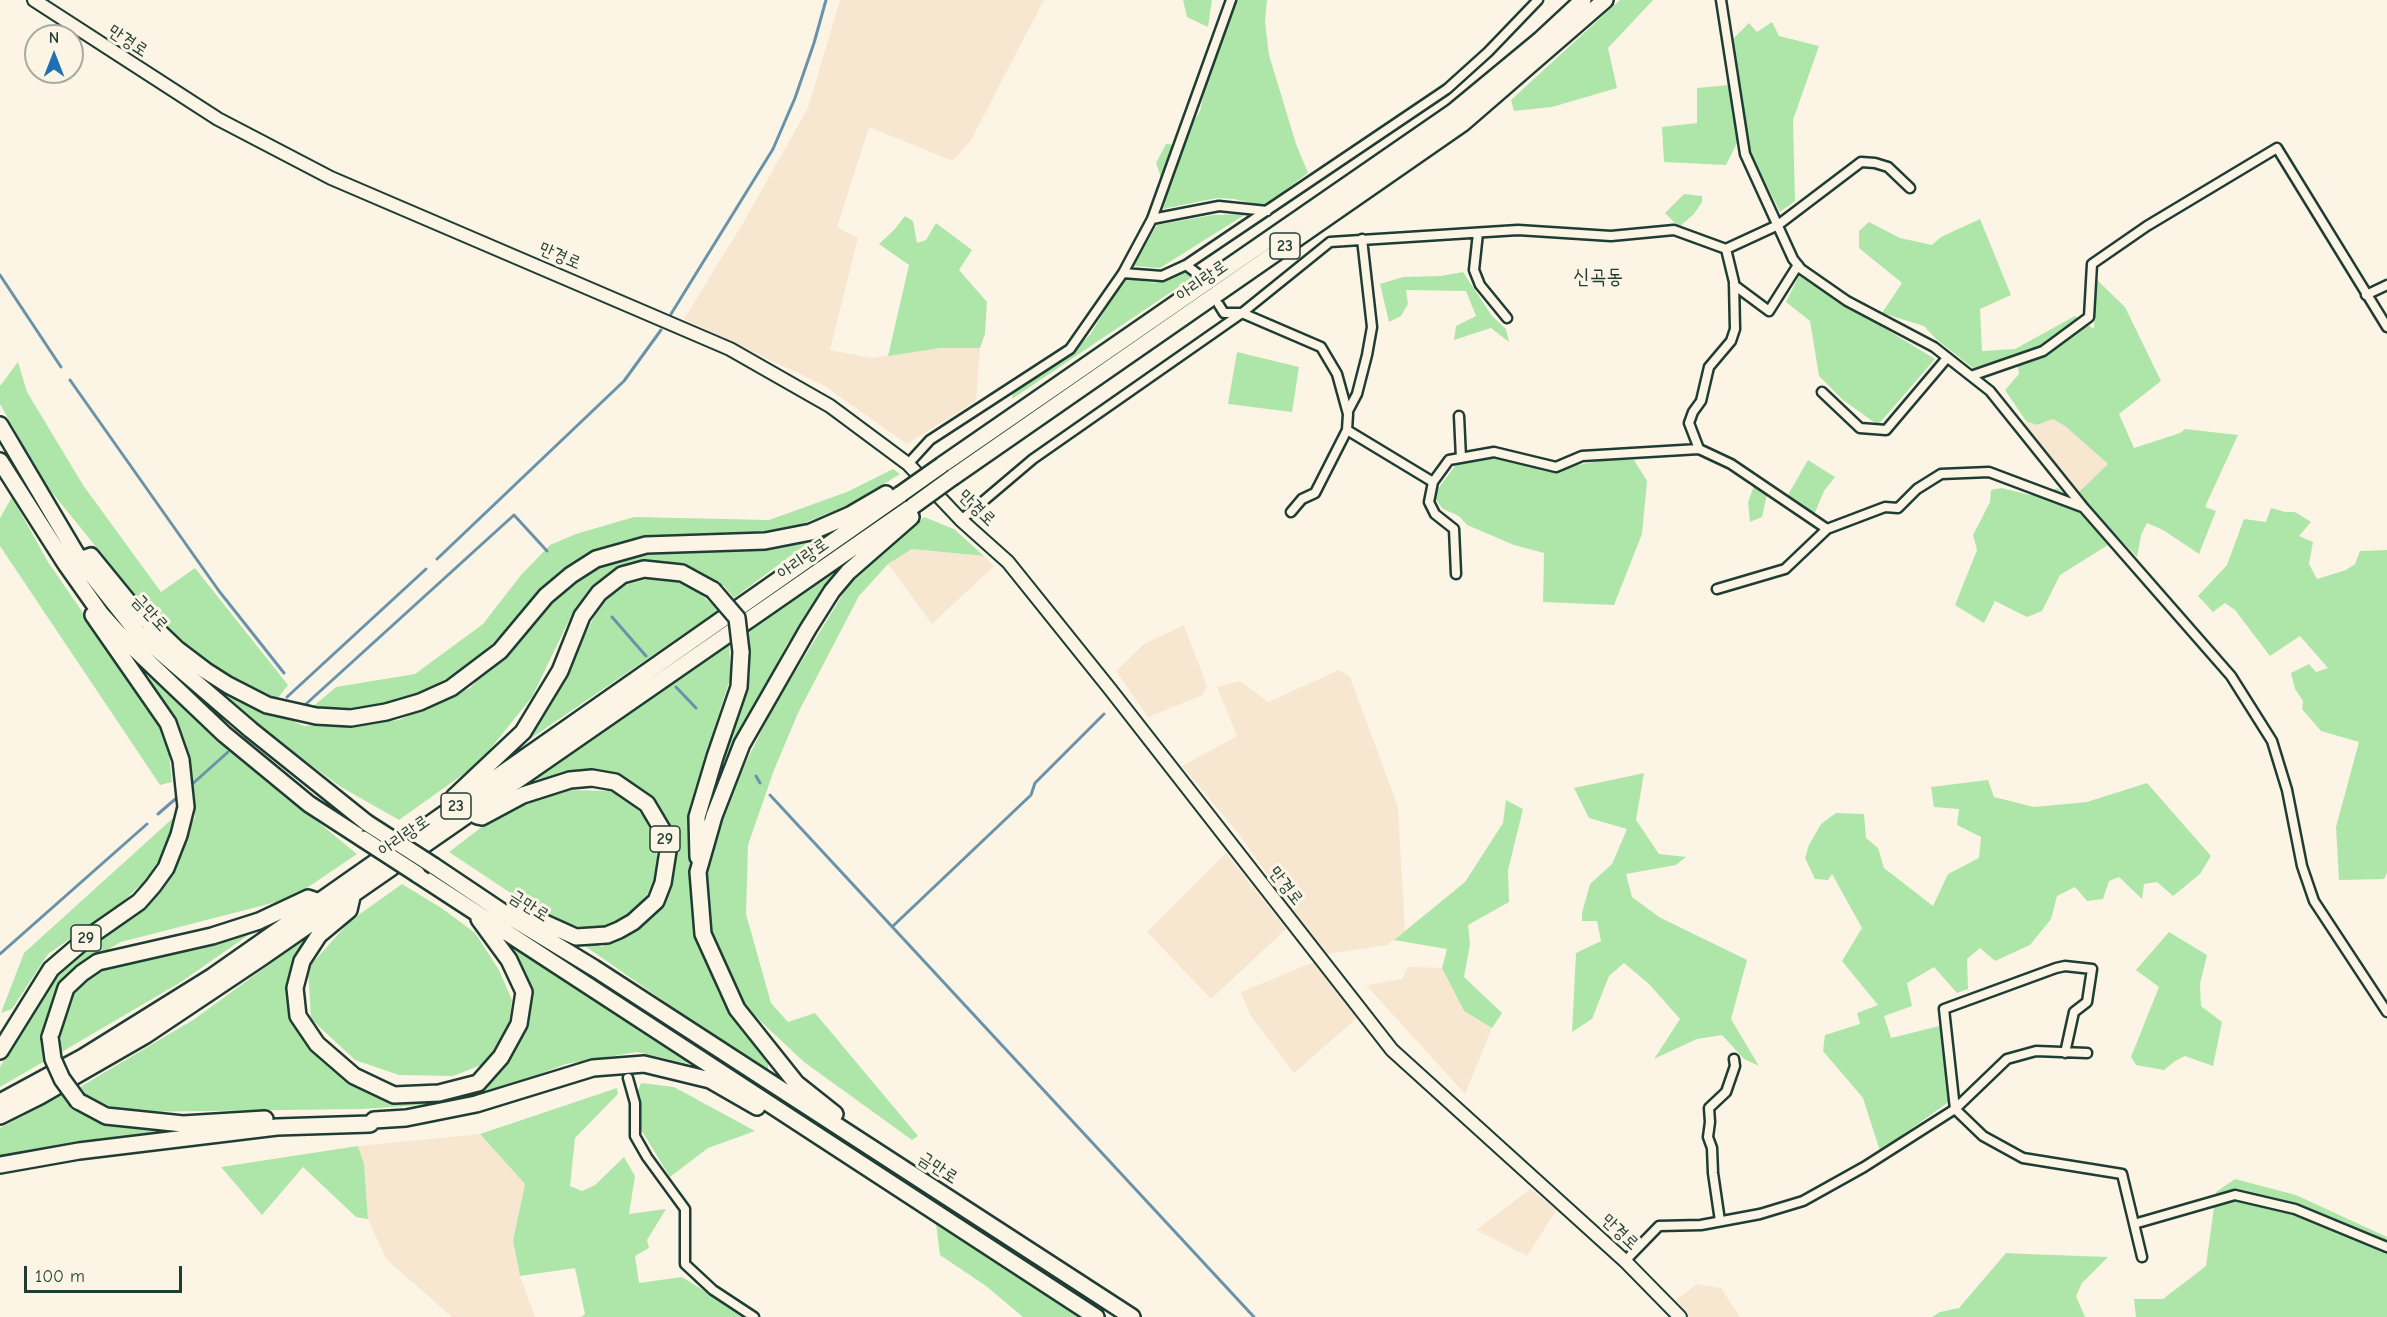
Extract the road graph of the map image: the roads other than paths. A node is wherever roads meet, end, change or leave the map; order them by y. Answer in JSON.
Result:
{"nodes":[{"id":1,"x":34,"y":0,"type":"edge"},
{"id":2,"x":1231,"y":0,"type":"edge"},
{"id":3,"x":1538,"y":0,"type":"edge"},
{"id":4,"x":1583,"y":0,"type":"edge"},
{"id":5,"x":1605,"y":0,"type":"edge"},
{"id":6,"x":1720,"y":0,"type":"edge"},
{"id":7,"x":1910,"y":188,"type":"dead end"},
{"id":8,"x":1266,"y":211,"type":"junction"},
{"id":9,"x":1152,"y":219,"type":"junction"},
{"id":10,"x":1778,"y":225,"type":"junction"},
{"id":11,"x":1478,"y":233,"type":"junction"},
{"id":12,"x":1362,"y":239,"type":"junction"},
{"id":13,"x":1726,"y":249,"type":"junction"},
{"id":14,"x":1186,"y":265,"type":"junction"},
{"id":15,"x":1798,"y":265,"type":"junction"},
{"id":16,"x":1123,"y":273,"type":"junction"},
{"id":17,"x":1200,"y":274,"type":"dead end"},
{"id":18,"x":1734,"y":285,"type":"junction"},
{"id":19,"x":2387,"y":285,"type":"edge"},
{"id":20,"x":2366,"y":295,"type":"junction"},
{"id":21,"x":1220,"y":305,"type":"dead end"},
{"id":22,"x":1242,"y":313,"type":"junction"},
{"id":23,"x":1507,"y":318,"type":"dead end"},
{"id":24,"x":2387,"y":327,"type":"edge"},
{"id":25,"x":1947,"y":358,"type":"junction"},
{"id":26,"x":1971,"y":376,"type":"junction"},
{"id":27,"x":1822,"y":392,"type":"dead end"},
{"id":28,"x":1347,"y":411,"type":"junction"},
{"id":29,"x":1459,"y":416,"type":"dead end"},
{"id":30,"x":0,"y":425,"type":"edge"},
{"id":31,"x":1347,"y":430,"type":"junction"},
{"id":32,"x":1699,"y":449,"type":"junction"},
{"id":33,"x":1461,"y":458,"type":"junction"},
{"id":34,"x":0,"y":461,"type":"edge"},
{"id":35,"x":908,"y":464,"type":"junction"},
{"id":36,"x":1433,"y":482,"type":"junction"},
{"id":37,"x":899,"y":496,"type":"junction"},
{"id":38,"x":910,"y":508,"type":"junction"},
{"id":39,"x":2084,"y":508,"type":"junction"},
{"id":40,"x":1291,"y":512,"type":"dead end"},
{"id":41,"x":961,"y":520,"type":"junction"},
{"id":42,"x":1827,"y":529,"type":"junction"},
{"id":43,"x":80,"y":560,"type":"junction"},
{"id":44,"x":1456,"y":574,"type":"dead end"},
{"id":45,"x":1717,"y":589,"type":"dead end"},
{"id":46,"x":101,"y":614,"type":"junction"},
{"id":47,"x":462,"y":811,"type":"junction"},
{"id":48,"x":698,"y":872,"type":"junction"},
{"id":49,"x":352,"y":896,"type":"junction"},
{"id":50,"x":320,"y":902,"type":"junction"},
{"id":51,"x":472,"y":910,"type":"junction"},
{"id":52,"x":507,"y":915,"type":"junction"},
{"id":53,"x":2387,"y":1012,"type":"edge"},
{"id":54,"x":0,"y":1052,"type":"edge"},
{"id":55,"x":2065,"y":1053,"type":"junction"},
{"id":56,"x":2086,"y":1053,"type":"dead end"},
{"id":57,"x":1734,"y":1059,"type":"dead end"},
{"id":58,"x":628,"y":1078,"type":"dead end"},
{"id":59,"x":0,"y":1102,"type":"edge"},
{"id":60,"x":1955,"y":1109,"type":"junction"},
{"id":61,"x":783,"y":1113,"type":"junction"},
{"id":62,"x":0,"y":1116,"type":"edge"},
{"id":63,"x":375,"y":1120,"type":"junction"},
{"id":64,"x":854,"y":1137,"type":"junction"},
{"id":65,"x":0,"y":1165,"type":"edge"},
{"id":66,"x":1720,"y":1221,"type":"junction"},
{"id":67,"x":2134,"y":1224,"type":"junction"},
{"id":68,"x":2387,"y":1247,"type":"edge"},
{"id":69,"x":2142,"y":1257,"type":"dead end"},
{"id":70,"x":1625,"y":1261,"type":"junction"},
{"id":71,"x":754,"y":1317,"type":"edge"},
{"id":72,"x":1096,"y":1317,"type":"edge"},
{"id":73,"x":1132,"y":1317,"type":"edge"},
{"id":74,"x":1680,"y":1317,"type":"edge"}],
"edges":[{"from":1,"to":35,"type":"street","name":"만경로"},
{"from":2,"to":9,"type":"street"},
{"from":3,"to":8,"type":"street"},
{"from":4,"to":37,"type":"highway","name":"아리랑로","number":"23","bridge":true},
{"from":5,"to":38,"type":"highway","name":"아리랑로","number":"23","bridge":true},
{"from":6,"to":10,"type":"street"},
{"from":7,"to":10,"type":"street"},
{"from":8,"to":9,"type":"street"},
{"from":8,"to":14,"type":"street"},
{"from":9,"to":16,"type":"street"},
{"from":10,"to":13,"type":"street"},
{"from":10,"to":15,"type":"street"},
{"from":11,"to":12,"type":"street"},
{"from":11,"to":13,"type":"street"},
{"from":11,"to":23,"type":"street"},
{"from":12,"to":22,"type":"street"},
{"from":12,"to":28,"type":"street"},
{"from":13,"to":18,"type":"street"},
{"from":14,"to":16,"type":"street"},
{"from":14,"to":17,"type":"street"},
{"from":15,"to":18,"type":"street"},
{"from":15,"to":25,"type":"street"},
{"from":16,"to":35,"type":"street"},
{"from":18,"to":32,"type":"street"},
{"from":19,"to":20,"type":"street"},
{"from":20,"to":24,"type":"street"},
{"from":20,"to":26,"type":"street"},
{"from":21,"to":22,"type":"street"},
{"from":22,"to":28,"type":"street"},
{"from":22,"to":41,"type":"street"},
{"from":25,"to":26,"type":"street"},
{"from":25,"to":27,"type":"street"},
{"from":26,"to":39,"type":"street"},
{"from":28,"to":31,"type":"street"},
{"from":29,"to":33,"type":"street"},
{"from":30,"to":43,"type":"highway","name":"금만로"},
{"from":31,"to":36,"type":"street"},
{"from":31,"to":40,"type":"street"},
{"from":32,"to":33,"type":"street"},
{"from":32,"to":42,"type":"street"},
{"from":33,"to":36,"type":"street"},
{"from":34,"to":46,"type":"highway","name":"금만로","number":"29"},
{"from":35,"to":41,"type":"street","name":"만경로"},
{"from":36,"to":44,"type":"street"},
{"from":37,"to":43,"type":"highway"},
{"from":37,"to":47,"type":"highway","name":"아리랑로","number":"23"},
{"from":38,"to":47,"type":"highway","name":"아리랑로","number":"23"},
{"from":38,"to":48,"type":"highway"},
{"from":39,"to":42,"type":"street"},
{"from":39,"to":53,"type":"street"},
{"from":41,"to":70,"type":"street","name":"만경로"},
{"from":42,"to":45,"type":"street"},
{"from":43,"to":52,"type":"highway","name":"금만로","number":"29","bridge":true},
{"from":46,"to":51,"type":"highway","name":"금만로","bridge":true},
{"from":46,"to":54,"type":"highway","number":"29"},
{"from":47,"to":48,"type":"highway","bridge":true},
{"from":47,"to":49,"type":"highway","name":"아리랑로","number":"23"},
{"from":47,"to":50,"type":"highway","name":"아리랑로","number":"23"},
{"from":47,"to":52,"type":"highway","number":"29"},
{"from":48,"to":64,"type":"highway"},
{"from":49,"to":51,"type":"highway"},
{"from":49,"to":62,"type":"highway","name":"아리랑로","number":"23"},
{"from":50,"to":59,"type":"highway","name":"아리랑로","number":"23"},
{"from":50,"to":63,"type":"highway","bridge":true},
{"from":51,"to":61,"type":"highway","name":"금만로"},
{"from":52,"to":64,"type":"highway","name":"금만로"},
{"from":55,"to":56,"type":"street"},
{"from":55,"to":60,"type":"street"},
{"from":55,"to":60,"type":"street"},
{"from":57,"to":66,"type":"street"},
{"from":58,"to":71,"type":"street"},
{"from":60,"to":66,"type":"street"},
{"from":60,"to":67,"type":"street"},
{"from":61,"to":63,"type":"highway"},
{"from":61,"to":72,"type":"highway","name":"금만로"},
{"from":63,"to":65,"type":"highway"},
{"from":64,"to":73,"type":"highway","name":"금만로"},
{"from":66,"to":70,"type":"street"},
{"from":67,"to":68,"type":"street"},
{"from":67,"to":69,"type":"street"},
{"from":70,"to":74,"type":"street","name":"만경로"}]}
